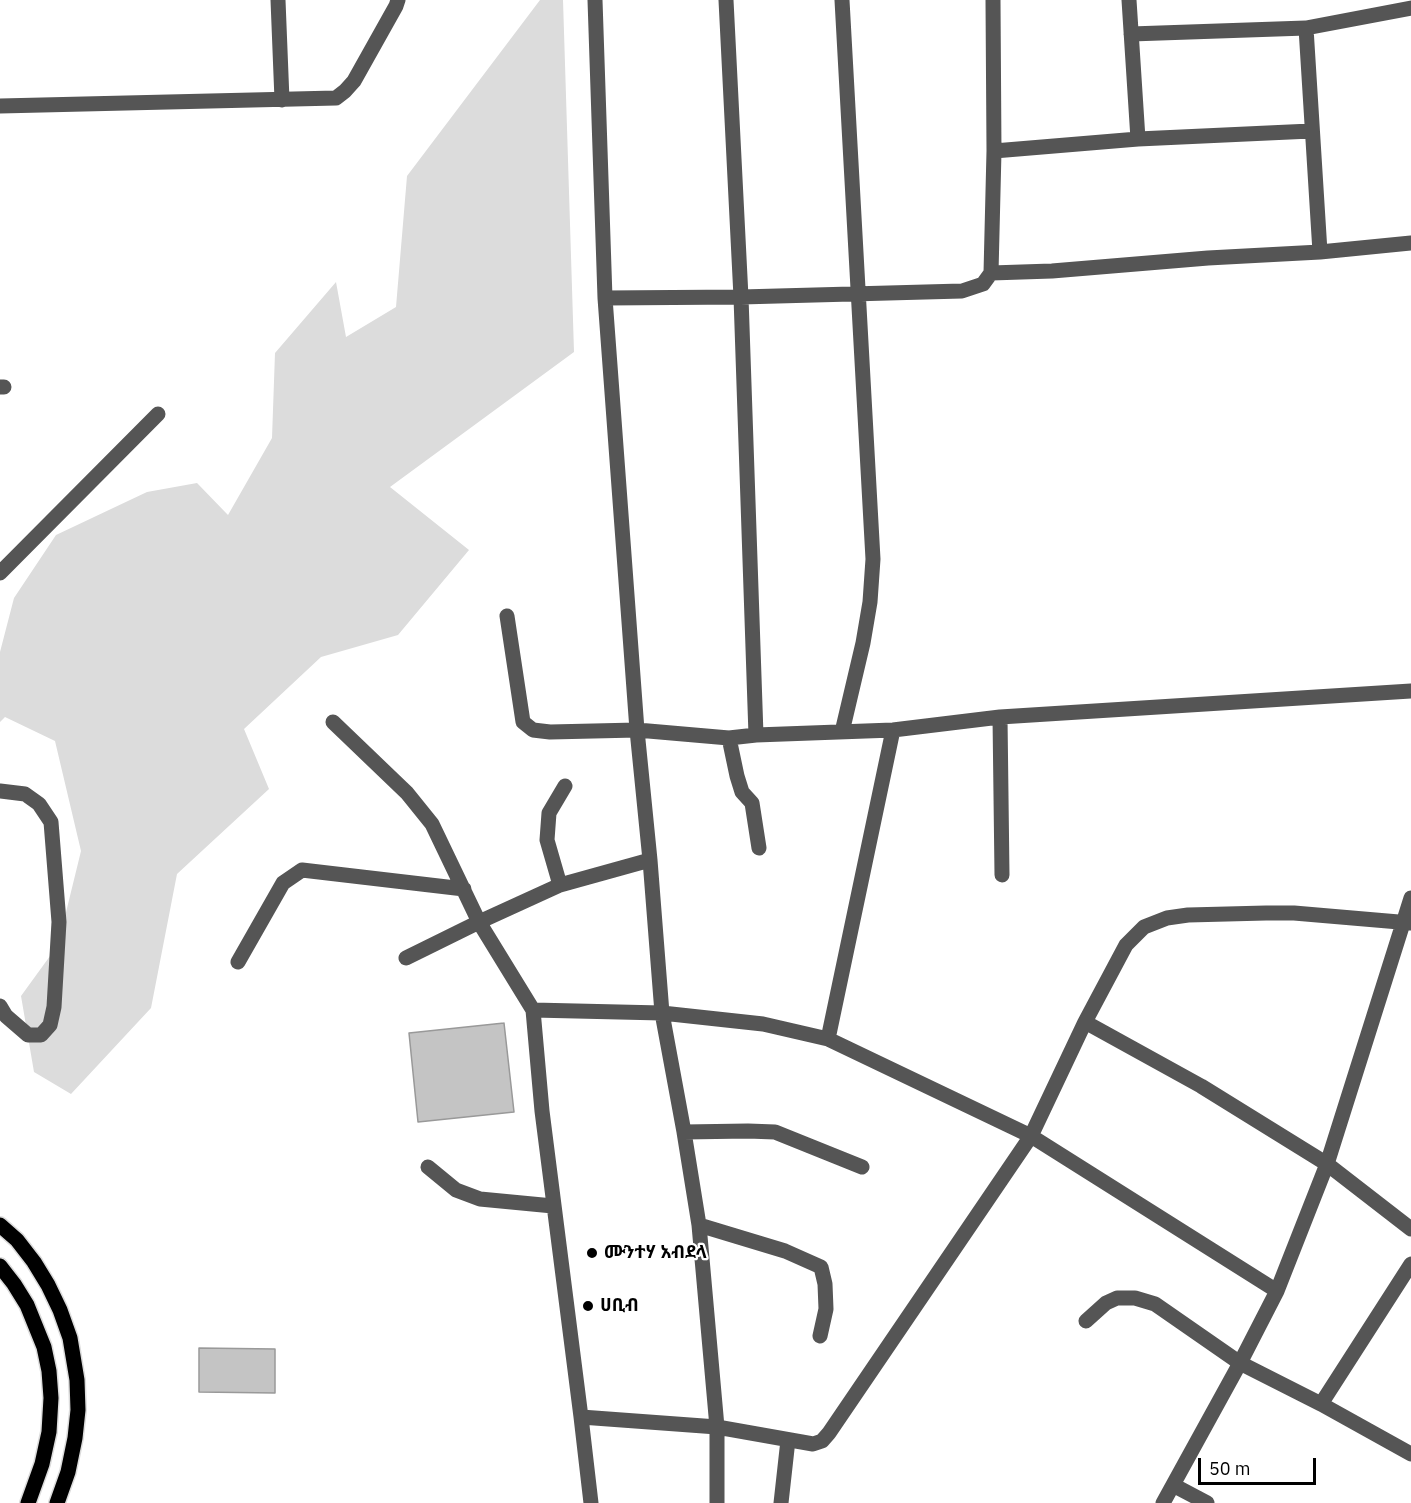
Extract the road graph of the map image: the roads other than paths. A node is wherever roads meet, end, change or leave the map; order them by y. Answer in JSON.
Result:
{"nodes":[{"id":1,"x":278,"y":0,"type":"edge"},
{"id":2,"x":398,"y":0,"type":"edge"},
{"id":3,"x":595,"y":0,"type":"edge"},
{"id":4,"x":726,"y":0,"type":"edge"},
{"id":5,"x":842,"y":0,"type":"edge"},
{"id":6,"x":993,"y":0,"type":"edge"},
{"id":7,"x":1129,"y":0,"type":"edge"},
{"id":8,"x":1411,"y":8,"type":"edge"},
{"id":9,"x":1306,"y":28,"type":"junction"},
{"id":10,"x":1131,"y":34,"type":"junction"},
{"id":11,"x":282,"y":100,"type":"junction"},
{"id":12,"x":0,"y":106,"type":"edge"},
{"id":13,"x":1311,"y":131,"type":"junction"},
{"id":14,"x":1138,"y":139,"type":"junction"},
{"id":15,"x":994,"y":151,"type":"junction"},
{"id":16,"x":1411,"y":243,"type":"edge"},
{"id":17,"x":1320,"y":252,"type":"junction"},
{"id":18,"x":991,"y":273,"type":"junction"},
{"id":19,"x":857,"y":294,"type":"junction"},
{"id":20,"x":605,"y":297,"type":"junction"},
{"id":21,"x":741,"y":297,"type":"junction"},
{"id":22,"x":158,"y":414,"type":"dead end"},
{"id":23,"x":0,"y":573,"type":"edge"},
{"id":24,"x":507,"y":616,"type":"dead end"},
{"id":25,"x":1411,"y":691,"type":"edge"},
{"id":26,"x":1000,"y":717,"type":"junction"},
{"id":27,"x":333,"y":722,"type":"dead end"},
{"id":28,"x":637,"y":730,"type":"junction"},
{"id":29,"x":893,"y":730,"type":"junction"},
{"id":30,"x":842,"y":732,"type":"junction"},
{"id":31,"x":756,"y":735,"type":"junction"},
{"id":32,"x":729,"y":738,"type":"junction"},
{"id":33,"x":565,"y":786,"type":"dead end"},
{"id":34,"x":0,"y":790,"type":"edge"},
{"id":35,"x":759,"y":848,"type":"dead end"},
{"id":36,"x":650,"y":860,"type":"junction"},
{"id":37,"x":1002,"y":875,"type":"dead end"},
{"id":38,"x":560,"y":885,"type":"junction"},
{"id":39,"x":464,"y":889,"type":"junction"},
{"id":40,"x":1411,"y":898,"type":"edge"},
{"id":41,"x":479,"y":922,"type":"junction"},
{"id":42,"x":1408,"y":922,"type":"edge"},
{"id":43,"x":406,"y":958,"type":"dead end"},
{"id":44,"x":238,"y":962,"type":"dead end"},
{"id":45,"x":0,"y":1006,"type":"edge"},
{"id":46,"x":534,"y":1010,"type":"junction"},
{"id":47,"x":662,"y":1013,"type":"junction"},
{"id":48,"x":1085,"y":1022,"type":"junction"},
{"id":49,"x":828,"y":1039,"type":"junction"},
{"id":50,"x":684,"y":1132,"type":"junction"},
{"id":51,"x":1031,"y":1136,"type":"junction"},
{"id":52,"x":1327,"y":1164,"type":"junction"},
{"id":53,"x":428,"y":1167,"type":"dead end"},
{"id":54,"x":862,"y":1167,"type":"dead end"},
{"id":55,"x":554,"y":1206,"type":"junction"},
{"id":56,"x":0,"y":1225,"type":"edge"},
{"id":57,"x":699,"y":1225,"type":"junction"},
{"id":58,"x":1411,"y":1228,"type":"edge"},
{"id":59,"x":1411,"y":1264,"type":"edge"},
{"id":60,"x":0,"y":1266,"type":"edge"},
{"id":61,"x":1277,"y":1291,"type":"junction"},
{"id":62,"x":1086,"y":1321,"type":"dead end"},
{"id":63,"x":820,"y":1336,"type":"dead end"},
{"id":64,"x":70,"y":1338,"type":"junction"},
{"id":65,"x":44,"y":1347,"type":"junction"},
{"id":66,"x":1239,"y":1363,"type":"junction"},
{"id":67,"x":1321,"y":1404,"type":"junction"},
{"id":68,"x":581,"y":1417,"type":"junction"},
{"id":69,"x":717,"y":1427,"type":"junction"},
{"id":70,"x":789,"y":1440,"type":"junction"},
{"id":71,"x":1411,"y":1454,"type":"edge"},
{"id":72,"x":1173,"y":1485,"type":"junction"},
{"id":73,"x":28,"y":1503,"type":"edge"},
{"id":74,"x":57,"y":1503,"type":"edge"},
{"id":75,"x":591,"y":1503,"type":"edge"},
{"id":76,"x":717,"y":1503,"type":"edge"},
{"id":77,"x":781,"y":1503,"type":"edge"},
{"id":78,"x":1163,"y":1503,"type":"edge"},
{"id":79,"x":1207,"y":1503,"type":"edge"}],
"edges":[{"from":1,"to":11,"type":"street"},
{"from":2,"to":11,"type":"street"},
{"from":3,"to":20,"type":"street"},
{"from":4,"to":21,"type":"street"},
{"from":5,"to":19,"type":"street"},
{"from":6,"to":15,"type":"street"},
{"from":7,"to":10,"type":"street"},
{"from":8,"to":9,"type":"street"},
{"from":9,"to":10,"type":"street"},
{"from":9,"to":13,"type":"street"},
{"from":10,"to":14,"type":"street"},
{"from":11,"to":12,"type":"street"},
{"from":13,"to":14,"type":"street"},
{"from":13,"to":17,"type":"street"},
{"from":14,"to":15,"type":"street"},
{"from":15,"to":18,"type":"street"},
{"from":16,"to":17,"type":"street"},
{"from":17,"to":18,"type":"street"},
{"from":18,"to":19,"type":"street"},
{"from":19,"to":21,"type":"street"},
{"from":19,"to":30,"type":"street"},
{"from":20,"to":21,"type":"street"},
{"from":20,"to":28,"type":"street"},
{"from":21,"to":31,"type":"street"},
{"from":22,"to":23,"type":"street"},
{"from":24,"to":28,"type":"street"},
{"from":25,"to":26,"type":"street"},
{"from":26,"to":29,"type":"street"},
{"from":26,"to":37,"type":"street"},
{"from":27,"to":39,"type":"street"},
{"from":28,"to":32,"type":"street"},
{"from":28,"to":36,"type":"street"},
{"from":29,"to":30,"type":"street"},
{"from":29,"to":49,"type":"street"},
{"from":30,"to":31,"type":"street"},
{"from":31,"to":32,"type":"street"},
{"from":32,"to":35,"type":"street"},
{"from":33,"to":38,"type":"street"},
{"from":34,"to":45,"type":"street"},
{"from":36,"to":38,"type":"street"},
{"from":36,"to":47,"type":"street"},
{"from":38,"to":41,"type":"street"},
{"from":39,"to":41,"type":"street"},
{"from":39,"to":44,"type":"street"},
{"from":40,"to":42,"type":"street"},
{"from":41,"to":43,"type":"street"},
{"from":41,"to":46,"type":"street"},
{"from":42,"to":48,"type":"street"},
{"from":42,"to":52,"type":"street"},
{"from":46,"to":47,"type":"street"},
{"from":46,"to":55,"type":"street"},
{"from":47,"to":49,"type":"street"},
{"from":47,"to":50,"type":"street"},
{"from":48,"to":51,"type":"street"},
{"from":48,"to":52,"type":"street"},
{"from":49,"to":51,"type":"street"},
{"from":50,"to":54,"type":"street"},
{"from":50,"to":57,"type":"street"},
{"from":51,"to":61,"type":"street"},
{"from":51,"to":70,"type":"street"},
{"from":52,"to":58,"type":"street"},
{"from":52,"to":61,"type":"street"},
{"from":53,"to":55,"type":"street"},
{"from":55,"to":68,"type":"street"},
{"from":56,"to":64,"type":"main road"},
{"from":57,"to":63,"type":"street"},
{"from":57,"to":69,"type":"street"},
{"from":59,"to":67,"type":"street"},
{"from":60,"to":65,"type":"main road"},
{"from":61,"to":66,"type":"street"},
{"from":62,"to":66,"type":"street"},
{"from":64,"to":65,"type":"main road"},
{"from":64,"to":74,"type":"main road"},
{"from":65,"to":73,"type":"main road"},
{"from":66,"to":67,"type":"street"},
{"from":66,"to":72,"type":"street"},
{"from":67,"to":71,"type":"street"},
{"from":68,"to":69,"type":"street"},
{"from":68,"to":75,"type":"street"},
{"from":69,"to":70,"type":"street"},
{"from":69,"to":76,"type":"street"},
{"from":70,"to":77,"type":"street"},
{"from":72,"to":78,"type":"street"},
{"from":72,"to":79,"type":"street"}]}
